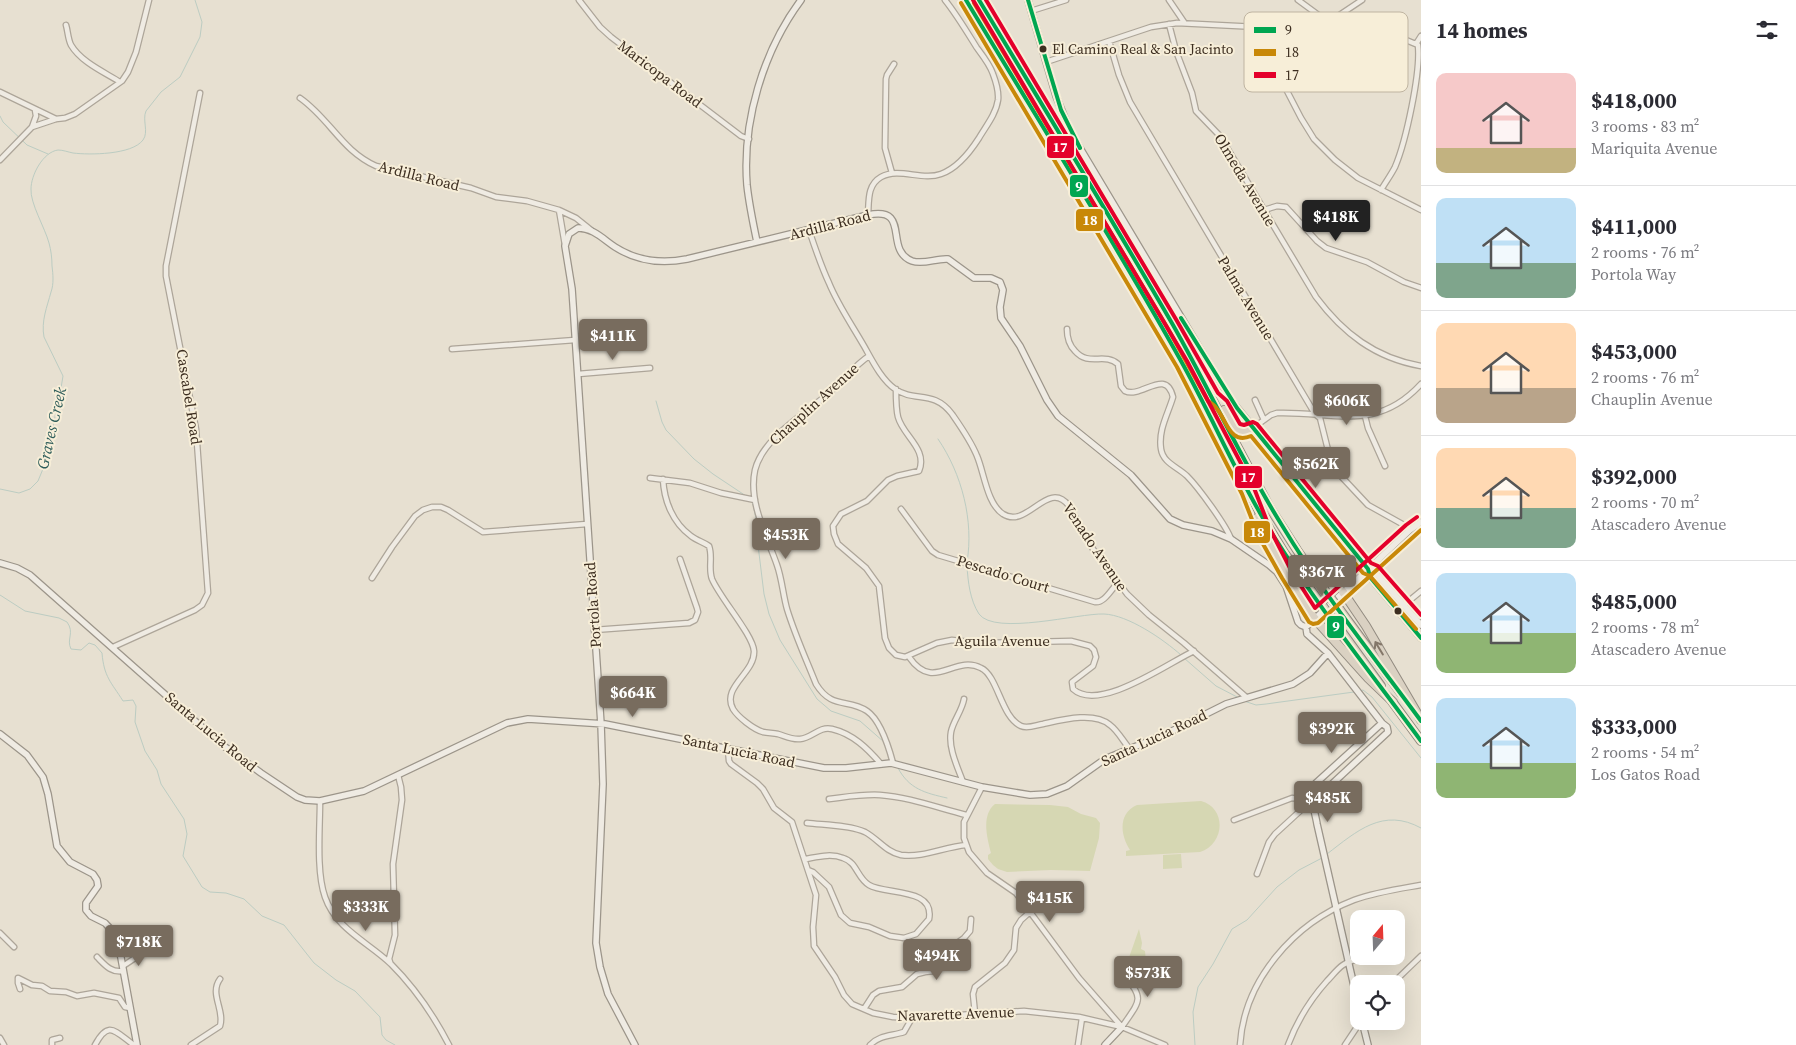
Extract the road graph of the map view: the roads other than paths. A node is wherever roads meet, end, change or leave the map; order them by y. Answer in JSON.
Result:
{"nodes":[{"id":1,"x":149,"y":0,"type":"edge"},
{"id":2,"x":579,"y":0,"type":"edge"},
{"id":3,"x":801,"y":0,"type":"edge"},
{"id":4,"x":945,"y":0,"type":"edge"},
{"id":5,"x":959,"y":0,"type":"edge"},
{"id":6,"x":966,"y":0,"type":"edge"},
{"id":7,"x":979,"y":0,"type":"edge"},
{"id":8,"x":984,"y":0,"type":"edge"},
{"id":9,"x":1028,"y":0,"type":"edge"},
{"id":10,"x":1047,"y":0,"type":"edge"},
{"id":11,"x":1066,"y":0,"type":"edge"},
{"id":12,"x":1169,"y":0,"type":"edge"},
{"id":13,"x":1298,"y":0,"type":"edge"},
{"id":14,"x":1362,"y":0,"type":"edge"},
{"id":15,"x":1048,"y":6,"type":"junction"},
{"id":16,"x":1031,"y":11,"type":"junction"},
{"id":17,"x":1314,"y":12,"type":"edge"},
{"id":18,"x":1343,"y":12,"type":"edge"},
{"id":19,"x":1184,"y":22,"type":"junction"},
{"id":20,"x":1169,"y":24,"type":"junction"},
{"id":21,"x":66,"y":25,"type":"dead end"},
{"id":22,"x":1244,"y":26,"type":"edge"},
{"id":23,"x":1421,"y":36,"type":"edge"},
{"id":24,"x":988,"y":38,"type":"junction"},
{"id":25,"x":1001,"y":38,"type":"junction"},
{"id":26,"x":1109,"y":40,"type":"junction"},
{"id":27,"x":1408,"y":41,"type":"edge"},
{"id":28,"x":1416,"y":44,"type":"junction"},
{"id":29,"x":1046,"y":62,"type":"junction"},
{"id":30,"x":894,"y":64,"type":"dead end"},
{"id":31,"x":120,"y":82,"type":"junction"},
{"id":32,"x":0,"y":92,"type":"edge"},
{"id":33,"x":1288,"y":92,"type":"edge"},
{"id":34,"x":200,"y":93,"type":"dead end"},
{"id":35,"x":300,"y":98,"type":"dead end"},
{"id":36,"x":35,"y":110,"type":"junction"},
{"id":37,"x":56,"y":119,"type":"junction"},
{"id":38,"x":32,"y":127,"type":"junction"},
{"id":39,"x":748,"y":138,"type":"junction"},
{"id":40,"x":0,"y":160,"type":"edge"},
{"id":41,"x":892,"y":173,"type":"junction"},
{"id":42,"x":1381,"y":190,"type":"junction"},
{"id":43,"x":559,"y":210,"type":"junction"},
{"id":44,"x":1264,"y":210,"type":"junction"},
{"id":45,"x":1421,"y":210,"type":"edge"},
{"id":46,"x":868,"y":215,"type":"junction"},
{"id":47,"x":592,"y":230,"type":"junction"},
{"id":48,"x":809,"y":230,"type":"junction"},
{"id":49,"x":757,"y":242,"type":"junction"},
{"id":50,"x":565,"y":246,"type":"junction"},
{"id":51,"x":1421,"y":288,"type":"edge"},
{"id":52,"x":1067,"y":329,"type":"dead end"},
{"id":53,"x":575,"y":340,"type":"junction"},
{"id":54,"x":452,"y":349,"type":"dead end"},
{"id":55,"x":870,"y":356,"type":"junction"},
{"id":56,"x":1421,"y":366,"type":"edge"},
{"id":57,"x":650,"y":368,"type":"dead end"},
{"id":58,"x":578,"y":374,"type":"junction"},
{"id":59,"x":1421,"y":384,"type":"edge"},
{"id":60,"x":896,"y":389,"type":"junction"},
{"id":61,"x":1213,"y":397,"type":"junction"},
{"id":62,"x":1255,"y":400,"type":"dead end"},
{"id":63,"x":1315,"y":414,"type":"junction"},
{"id":64,"x":1364,"y":416,"type":"junction"},
{"id":65,"x":1264,"y":420,"type":"junction"},
{"id":66,"x":1253,"y":428,"type":"junction"},
{"id":67,"x":1386,"y":466,"type":"dead end"},
{"id":68,"x":650,"y":478,"type":"dead end"},
{"id":69,"x":663,"y":480,"type":"junction"},
{"id":70,"x":1248,"y":492,"type":"junction"},
{"id":71,"x":755,"y":500,"type":"junction"},
{"id":72,"x":901,"y":509,"type":"dead end"},
{"id":73,"x":1421,"y":518,"type":"edge"},
{"id":74,"x":1421,"y":522,"type":"edge"},
{"id":75,"x":587,"y":524,"type":"junction"},
{"id":76,"x":1412,"y":528,"type":"junction"},
{"id":77,"x":1231,"y":539,"type":"junction"},
{"id":78,"x":680,"y":560,"type":"dead end"},
{"id":79,"x":0,"y":562,"type":"edge"},
{"id":80,"x":1368,"y":569,"type":"junction"},
{"id":81,"x":372,"y":578,"type":"dead end"},
{"id":82,"x":1118,"y":583,"type":"junction"},
{"id":83,"x":1421,"y":591,"type":"edge"},
{"id":84,"x":1343,"y":592,"type":"junction"},
{"id":85,"x":1400,"y":608,"type":"junction"},
{"id":86,"x":1314,"y":618,"type":"junction"},
{"id":87,"x":1421,"y":625,"type":"edge"},
{"id":88,"x":1306,"y":627,"type":"junction"},
{"id":89,"x":594,"y":630,"type":"junction"},
{"id":90,"x":1421,"y":638,"type":"edge"},
{"id":91,"x":113,"y":647,"type":"junction"},
{"id":92,"x":1194,"y":651,"type":"junction"},
{"id":93,"x":1328,"y":653,"type":"junction"},
{"id":94,"x":909,"y":657,"type":"junction"},
{"id":95,"x":1246,"y":697,"type":"junction"},
{"id":96,"x":964,"y":699,"type":"dead end"},
{"id":97,"x":1393,"y":702,"type":"junction"},
{"id":98,"x":1421,"y":721,"type":"edge"},
{"id":99,"x":1382,"y":723,"type":"junction"},
{"id":100,"x":601,"y":724,"type":"junction"},
{"id":101,"x":0,"y":734,"type":"edge"},
{"id":102,"x":1421,"y":741,"type":"edge"},
{"id":103,"x":728,"y":748,"type":"junction"},
{"id":104,"x":1129,"y":748,"type":"junction"},
{"id":105,"x":893,"y":763,"type":"junction"},
{"id":106,"x":881,"y":764,"type":"junction"},
{"id":107,"x":398,"y":775,"type":"junction"},
{"id":108,"x":963,"y":782,"type":"junction"},
{"id":109,"x":982,"y":787,"type":"junction"},
{"id":110,"x":829,"y":799,"type":"dead end"},
{"id":111,"x":1312,"y":800,"type":"junction"},
{"id":112,"x":320,"y":801,"type":"junction"},
{"id":113,"x":966,"y":815,"type":"junction"},
{"id":114,"x":1234,"y":820,"type":"dead end"},
{"id":115,"x":808,"y":823,"type":"dead end"},
{"id":116,"x":966,"y":844,"type":"junction"},
{"id":117,"x":805,"y":859,"type":"junction"},
{"id":118,"x":808,"y":870,"type":"junction"},
{"id":119,"x":1257,"y":874,"type":"dead end"},
{"id":120,"x":1421,"y":885,"type":"edge"},
{"id":121,"x":1336,"y":909,"type":"junction"},
{"id":122,"x":1030,"y":912,"type":"junction"},
{"id":123,"x":971,"y":919,"type":"dead end"},
{"id":124,"x":0,"y":932,"type":"edge"},
{"id":125,"x":14,"y":947,"type":"dead end"},
{"id":126,"x":144,"y":952,"type":"dead end"},
{"id":127,"x":1421,"y":956,"type":"edge"},
{"id":128,"x":97,"y":957,"type":"dead end"},
{"id":129,"x":1348,"y":962,"type":"junction"},
{"id":130,"x":390,"y":964,"type":"junction"},
{"id":131,"x":123,"y":969,"type":"junction"},
{"id":132,"x":1122,"y":970,"type":"dead end"},
{"id":133,"x":1351,"y":975,"type":"edge"},
{"id":134,"x":1401,"y":975,"type":"edge"},
{"id":135,"x":220,"y":979,"type":"dead end"},
{"id":136,"x":20,"y":989,"type":"dead end"},
{"id":137,"x":130,"y":1008,"type":"junction"},
{"id":138,"x":864,"y":1009,"type":"junction"},
{"id":139,"x":974,"y":1013,"type":"junction"},
{"id":140,"x":912,"y":1018,"type":"junction"},
{"id":141,"x":1082,"y":1018,"type":"junction"},
{"id":142,"x":1122,"y":1026,"type":"junction"},
{"id":143,"x":1355,"y":1030,"type":"edge"},
{"id":144,"x":1364,"y":1030,"type":"edge"},
{"id":145,"x":0,"y":1038,"type":"edge"},
{"id":146,"x":60,"y":1038,"type":"dead end"},
{"id":147,"x":4,"y":1045,"type":"edge"},
{"id":148,"x":52,"y":1045,"type":"edge"},
{"id":149,"x":95,"y":1045,"type":"edge"},
{"id":150,"x":135,"y":1045,"type":"edge"},
{"id":151,"x":191,"y":1045,"type":"edge"},
{"id":152,"x":449,"y":1045,"type":"edge"},
{"id":153,"x":635,"y":1045,"type":"edge"},
{"id":154,"x":870,"y":1045,"type":"edge"},
{"id":155,"x":1078,"y":1045,"type":"edge"},
{"id":156,"x":1105,"y":1045,"type":"edge"},
{"id":157,"x":1164,"y":1045,"type":"edge"},
{"id":158,"x":1240,"y":1045,"type":"edge"},
{"id":159,"x":1288,"y":1045,"type":"edge"},
{"id":160,"x":1345,"y":1045,"type":"edge"},
{"id":161,"x":1368,"y":1045,"type":"edge"}],
"edges":[{"from":1,"to":31,"type":"street"},
{"from":2,"to":39,"type":"street","name":"Maricopa Road"},
{"from":3,"to":39,"type":"street"},
{"from":4,"to":41,"type":"street"},
{"from":5,"to":24,"type":"highway"},
{"from":6,"to":24,"type":"highway"},
{"from":7,"to":25,"type":"highway"},
{"from":8,"to":25,"type":"highway"},
{"from":9,"to":16,"type":"street"},
{"from":10,"to":15,"type":"street"},
{"from":11,"to":15,"type":"street"},
{"from":12,"to":19,"type":"street"},
{"from":13,"to":17,"type":"street"},
{"from":14,"to":18,"type":"street"},
{"from":15,"to":16,"type":"street"},
{"from":16,"to":29,"type":"street"},
{"from":19,"to":20,"type":"street"},
{"from":19,"to":22,"type":"street"},
{"from":20,"to":26,"type":"street"},
{"from":20,"to":44,"type":"street","name":"Olmeda Avenue"},
{"from":21,"to":31,"type":"street"},
{"from":23,"to":28,"type":"street"},
{"from":24,"to":70,"type":"highway"},
{"from":25,"to":61,"type":"highway"},
{"from":26,"to":29,"type":"street"},
{"from":26,"to":63,"type":"street","name":"Palma Avenue"},
{"from":27,"to":28,"type":"street"},
{"from":28,"to":42,"type":"street"},
{"from":29,"to":66,"type":"street"},
{"from":30,"to":41,"type":"street"},
{"from":31,"to":37,"type":"street"},
{"from":32,"to":36,"type":"street"},
{"from":33,"to":42,"type":"street"},
{"from":34,"to":91,"type":"street","name":"Cascabel Road"},
{"from":35,"to":43,"type":"street","name":"Ardilla Road"},
{"from":36,"to":37,"type":"street"},
{"from":36,"to":38,"type":"street"},
{"from":37,"to":38,"type":"street"},
{"from":38,"to":40,"type":"street"},
{"from":39,"to":49,"type":"street"},
{"from":41,"to":46,"type":"street"},
{"from":42,"to":45,"type":"street"},
{"from":43,"to":47,"type":"street","name":"Ardilla Road"},
{"from":43,"to":50,"type":"street","name":"Portola Road"},
{"from":44,"to":51,"type":"street"},
{"from":44,"to":56,"type":"street","name":"Olmeda Avenue"},
{"from":46,"to":48,"type":"street","name":"Ardilla Road"},
{"from":46,"to":77,"type":"street","name":"Ardilla Road"},
{"from":47,"to":49,"type":"street","name":"Ardilla Road"},
{"from":47,"to":50,"type":"street"},
{"from":48,"to":49,"type":"street","name":"Ardilla Road"},
{"from":48,"to":55,"type":"street"},
{"from":50,"to":53,"type":"street","name":"Portola Road"},
{"from":52,"to":77,"type":"street"},
{"from":53,"to":54,"type":"street"},
{"from":53,"to":58,"type":"street","name":"Portola Road"},
{"from":55,"to":60,"type":"street"},
{"from":55,"to":71,"type":"street","name":"Chauplin Avenue"},
{"from":57,"to":58,"type":"street"},
{"from":58,"to":75,"type":"street","name":"Portola Road"},
{"from":59,"to":64,"type":"street"},
{"from":60,"to":82,"type":"street","name":"Venado Avenue"},
{"from":60,"to":94,"type":"street"},
{"from":61,"to":66,"type":"highway"},
{"from":61,"to":98,"type":"highway","bridge":true},
{"from":62,"to":65,"type":"street"},
{"from":63,"to":64,"type":"street"},
{"from":63,"to":65,"type":"street"},
{"from":63,"to":76,"type":"street","name":"Palma Avenue"},
{"from":64,"to":67,"type":"street"},
{"from":65,"to":66,"type":"street"},
{"from":66,"to":80,"type":"street"},
{"from":68,"to":69,"type":"street"},
{"from":69,"to":71,"type":"street"},
{"from":69,"to":106,"type":"street"},
{"from":70,"to":86,"type":"highway"},
{"from":70,"to":97,"type":"highway","bridge":true},
{"from":71,"to":105,"type":"street","name":"Chauplin Avenue"},
{"from":72,"to":82,"type":"street","name":"Pescado Court"},
{"from":73,"to":76,"type":"street"},
{"from":74,"to":76,"type":"street"},
{"from":75,"to":81,"type":"street"},
{"from":75,"to":89,"type":"street","name":"Portola Road"},
{"from":76,"to":80,"type":"street"},
{"from":77,"to":88,"type":"street","name":"Ardilla Road"},
{"from":78,"to":89,"type":"street"},
{"from":79,"to":91,"type":"street","name":"Santa Lucia Road"},
{"from":80,"to":84,"type":"street"},
{"from":80,"to":85,"type":"street"},
{"from":82,"to":92,"type":"street","name":"Venado Avenue"},
{"from":83,"to":85,"type":"street"},
{"from":84,"to":86,"type":"street"},
{"from":98,"to":84,"type":"highway","one_way":true},
{"from":85,"to":87,"type":"street"},
{"from":85,"to":90,"type":"street"},
{"from":86,"to":88,"type":"street"},
{"from":86,"to":97,"type":"highway"},
{"from":88,"to":93,"type":"street","name":"Ardilla Road"},
{"from":89,"to":100,"type":"street","name":"Portola Road"},
{"from":91,"to":112,"type":"street","name":"Santa Lucia Road"},
{"from":92,"to":94,"type":"street","name":"Aguila Avenue"},
{"from":92,"to":95,"type":"street","name":"Venado Avenue"},
{"from":93,"to":95,"type":"street","name":"Santa Lucia Road"},
{"from":93,"to":99,"type":"street","name":"Ardilla Road"},
{"from":94,"to":104,"type":"street"},
{"from":95,"to":104,"type":"street","name":"Santa Lucia Road"},
{"from":96,"to":108,"type":"street"},
{"from":97,"to":102,"type":"highway"},
{"from":99,"to":111,"type":"street"},
{"from":99,"to":111,"type":"street"},
{"from":100,"to":103,"type":"street","name":"Santa Lucia Road"},
{"from":100,"to":107,"type":"street","name":"Santa Lucia Road"},
{"from":100,"to":153,"type":"street","name":"Portola Road"},
{"from":101,"to":131,"type":"street"},
{"from":103,"to":106,"type":"street","name":"Santa Lucia Road"},
{"from":103,"to":117,"type":"street","name":"Navarette Avenue"},
{"from":104,"to":109,"type":"street","name":"Santa Lucia Road"},
{"from":105,"to":106,"type":"street","name":"Santa Lucia Road"},
{"from":105,"to":108,"type":"street","name":"Santa Lucia Road"},
{"from":107,"to":112,"type":"street","name":"Santa Lucia Road"},
{"from":107,"to":130,"type":"street"},
{"from":108,"to":109,"type":"street","name":"Santa Lucia Road"},
{"from":109,"to":113,"type":"street"},
{"from":110,"to":113,"type":"street"},
{"from":111,"to":114,"type":"street"},
{"from":111,"to":119,"type":"street"},
{"from":111,"to":121,"type":"street"},
{"from":112,"to":130,"type":"street"},
{"from":113,"to":116,"type":"street"},
{"from":115,"to":116,"type":"street"},
{"from":116,"to":122,"type":"street"},
{"from":117,"to":118,"type":"street","name":"Navarette Avenue"},
{"from":117,"to":118,"type":"street"},
{"from":118,"to":138,"type":"street","name":"Navarette Avenue"},
{"from":120,"to":121,"type":"street"},
{"from":121,"to":129,"type":"street"},
{"from":121,"to":158,"type":"street"},
{"from":122,"to":139,"type":"street"},
{"from":122,"to":142,"type":"street"},
{"from":123,"to":138,"type":"street"},
{"from":124,"to":125,"type":"street"},
{"from":126,"to":131,"type":"street"},
{"from":127,"to":134,"type":"street"},
{"from":128,"to":131,"type":"street"},
{"from":129,"to":133,"type":"street"},
{"from":129,"to":159,"type":"street"},
{"from":130,"to":152,"type":"street"},
{"from":131,"to":137,"type":"street"},
{"from":132,"to":142,"type":"street"},
{"from":135,"to":151,"type":"street"},
{"from":136,"to":137,"type":"street"},
{"from":137,"to":150,"type":"street"},
{"from":138,"to":140,"type":"street","name":"Navarette Avenue"},
{"from":139,"to":140,"type":"street","name":"Navarette Avenue"},
{"from":139,"to":141,"type":"street","name":"Navarette Avenue"},
{"from":140,"to":154,"type":"street"},
{"from":141,"to":142,"type":"street","name":"Navarette Avenue"},
{"from":141,"to":155,"type":"street"},
{"from":142,"to":156,"type":"street"},
{"from":142,"to":157,"type":"street"},
{"from":143,"to":160,"type":"street"},
{"from":144,"to":161,"type":"street"},
{"from":145,"to":147,"type":"street"},
{"from":146,"to":148,"type":"street"},
{"from":149,"to":150,"type":"street"}]}
